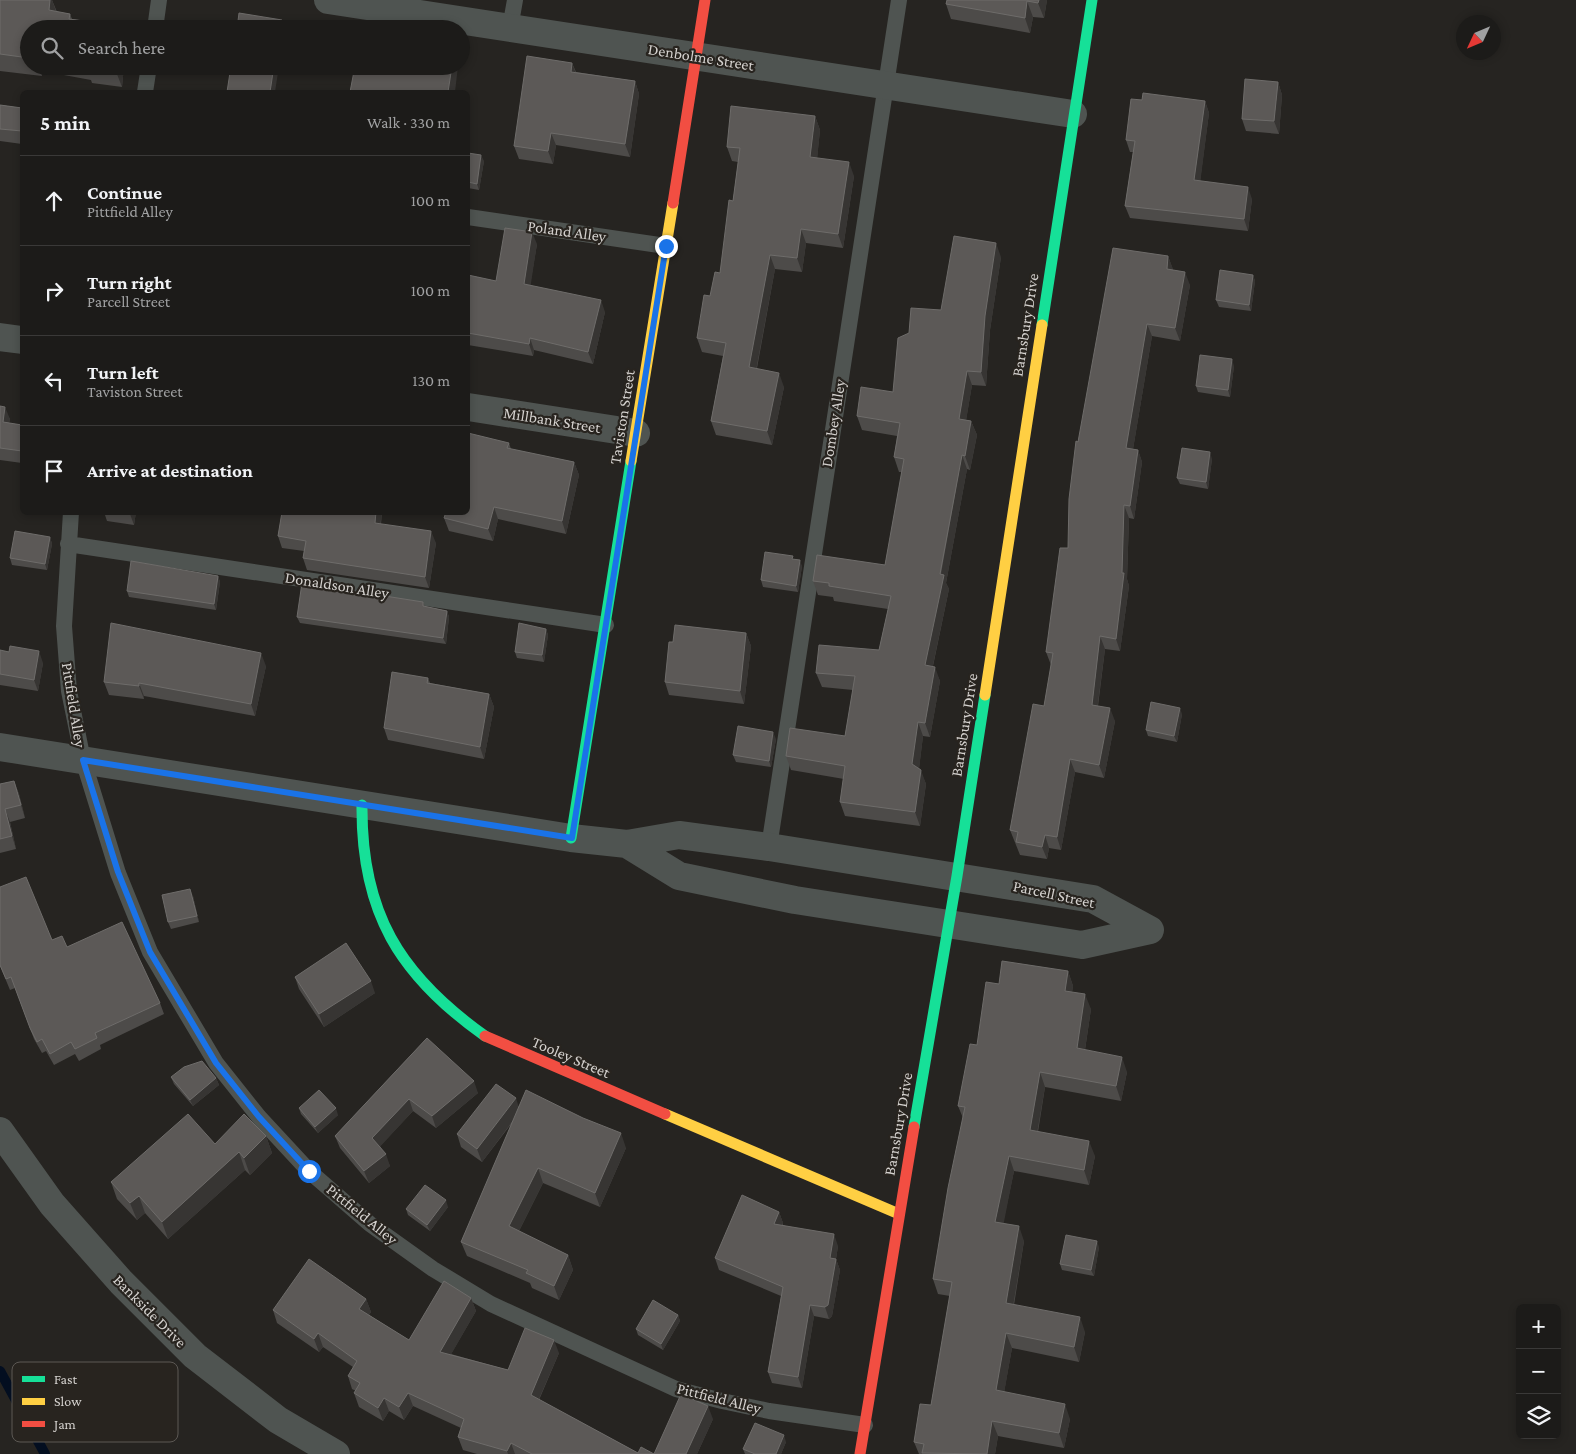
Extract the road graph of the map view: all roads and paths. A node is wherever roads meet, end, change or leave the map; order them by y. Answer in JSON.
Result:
{"nodes":[{"id":1,"x":159,"y":0,"type":"edge"},
{"id":2,"x":328,"y":0,"type":"edge"},
{"id":3,"x":515,"y":0,"type":"edge"},
{"id":4,"x":705,"y":0,"type":"edge"},
{"id":5,"x":899,"y":0,"type":"edge"},
{"id":6,"x":1092,"y":0,"type":"edge"},
{"id":7,"x":156,"y":20,"type":"edge"},
{"id":8,"x":458,"y":20,"type":"edge"},
{"id":9,"x":470,"y":22,"type":"edge"},
{"id":10,"x":510,"y":28,"type":"junction"},
{"id":11,"x":696,"y":57,"type":"junction"},
{"id":12,"x":148,"y":75,"type":"edge"},
{"id":13,"x":884,"y":85,"type":"junction"},
{"id":14,"x":145,"y":90,"type":"edge"},
{"id":15,"x":1073,"y":114,"type":"junction"},
{"id":16,"x":470,"y":217,"type":"edge"},
{"id":17,"x":666,"y":246,"type":"junction"},
{"id":18,"x":0,"y":337,"type":"edge"},
{"id":19,"x":20,"y":340,"type":"edge"},
{"id":20,"x":470,"y":407,"type":"edge"},
{"id":21,"x":636,"y":432,"type":"junction"},
{"id":22,"x":71,"y":515,"type":"edge"},
{"id":23,"x":68,"y":544,"type":"junction"},
{"id":24,"x":606,"y":625,"type":"junction"},
{"id":25,"x":0,"y":747,"type":"edge"},
{"id":26,"x":83,"y":760,"type":"junction"},
{"id":27,"x":362,"y":805,"type":"junction"},
{"id":28,"x":572,"y":838,"type":"junction"},
{"id":29,"x":627,"y":844,"type":"junction"},
{"id":30,"x":768,"y":846,"type":"junction"},
{"id":31,"x":957,"y":876,"type":"junction"},
{"id":32,"x":949,"y":924,"type":"junction"},
{"id":33,"x":0,"y":1131,"type":"edge"},
{"id":34,"x":898,"y":1214,"type":"junction"},
{"id":35,"x":865,"y":1425,"type":"junction"},
{"id":36,"x":336,"y":1454,"type":"edge"},
{"id":37,"x":860,"y":1454,"type":"edge"}],
"edges":[{"from":1,"to":7,"type":"lane"},
{"from":2,"to":8,"type":"street","name":"Denbolme Street"},
{"from":3,"to":10,"type":"lane"},
{"from":4,"to":11,"type":"street","name":"Taviston Street"},
{"from":5,"to":13,"type":"lane","name":"Dombey Alley"},
{"from":6,"to":15,"type":"street","name":"Barnsbury Drive"},
{"from":9,"to":10,"type":"street","name":"Denbolme Street"},
{"from":10,"to":11,"type":"street","name":"Denbolme Street"},
{"from":11,"to":13,"type":"street","name":"Denbolme Street"},
{"from":11,"to":17,"type":"street","name":"Taviston Street"},
{"from":12,"to":14,"type":"lane"},
{"from":13,"to":15,"type":"street","name":"Denbolme Street"},
{"from":13,"to":30,"type":"lane","name":"Dombey Alley"},
{"from":15,"to":31,"type":"street","name":"Barnsbury Drive"},
{"from":16,"to":17,"type":"lane","name":"Poland Alley"},
{"from":17,"to":21,"type":"street","name":"Taviston Street"},
{"from":18,"to":19,"type":"street"},
{"from":20,"to":21,"type":"street","name":"Millbank Street"},
{"from":21,"to":24,"type":"street","name":"Taviston Street"},
{"from":22,"to":23,"type":"lane","name":"Pittfield Alley"},
{"from":23,"to":24,"type":"lane","name":"Donaldson Alley"},
{"from":23,"to":26,"type":"lane","name":"Pittfield Alley"},
{"from":24,"to":28,"type":"street","name":"Taviston Street"},
{"from":25,"to":26,"type":"street","name":"Parcell Street"},
{"from":26,"to":27,"type":"street","name":"Parcell Street"},
{"from":26,"to":35,"type":"lane","name":"Pittfield Alley"},
{"from":27,"to":28,"type":"street","name":"Parcell Street"},
{"from":27,"to":34,"type":"street","name":"Tooley Street"},
{"from":28,"to":29,"type":"street","name":"Parcell Street"},
{"from":29,"to":30,"type":"street","name":"Parcell Street"},
{"from":29,"to":32,"type":"street","name":"Parcell Street"},
{"from":30,"to":31,"type":"street","name":"Parcell Street"},
{"from":31,"to":32,"type":"street","name":"Barnsbury Drive"},
{"from":31,"to":32,"type":"street","name":"Parcell Street"},
{"from":32,"to":34,"type":"street","name":"Barnsbury Drive"},
{"from":33,"to":36,"type":"street","name":"Bankside Drive"},
{"from":34,"to":35,"type":"street","name":"Barnsbury Drive"},
{"from":35,"to":37,"type":"street","name":"Barnsbury Drive"}]}
